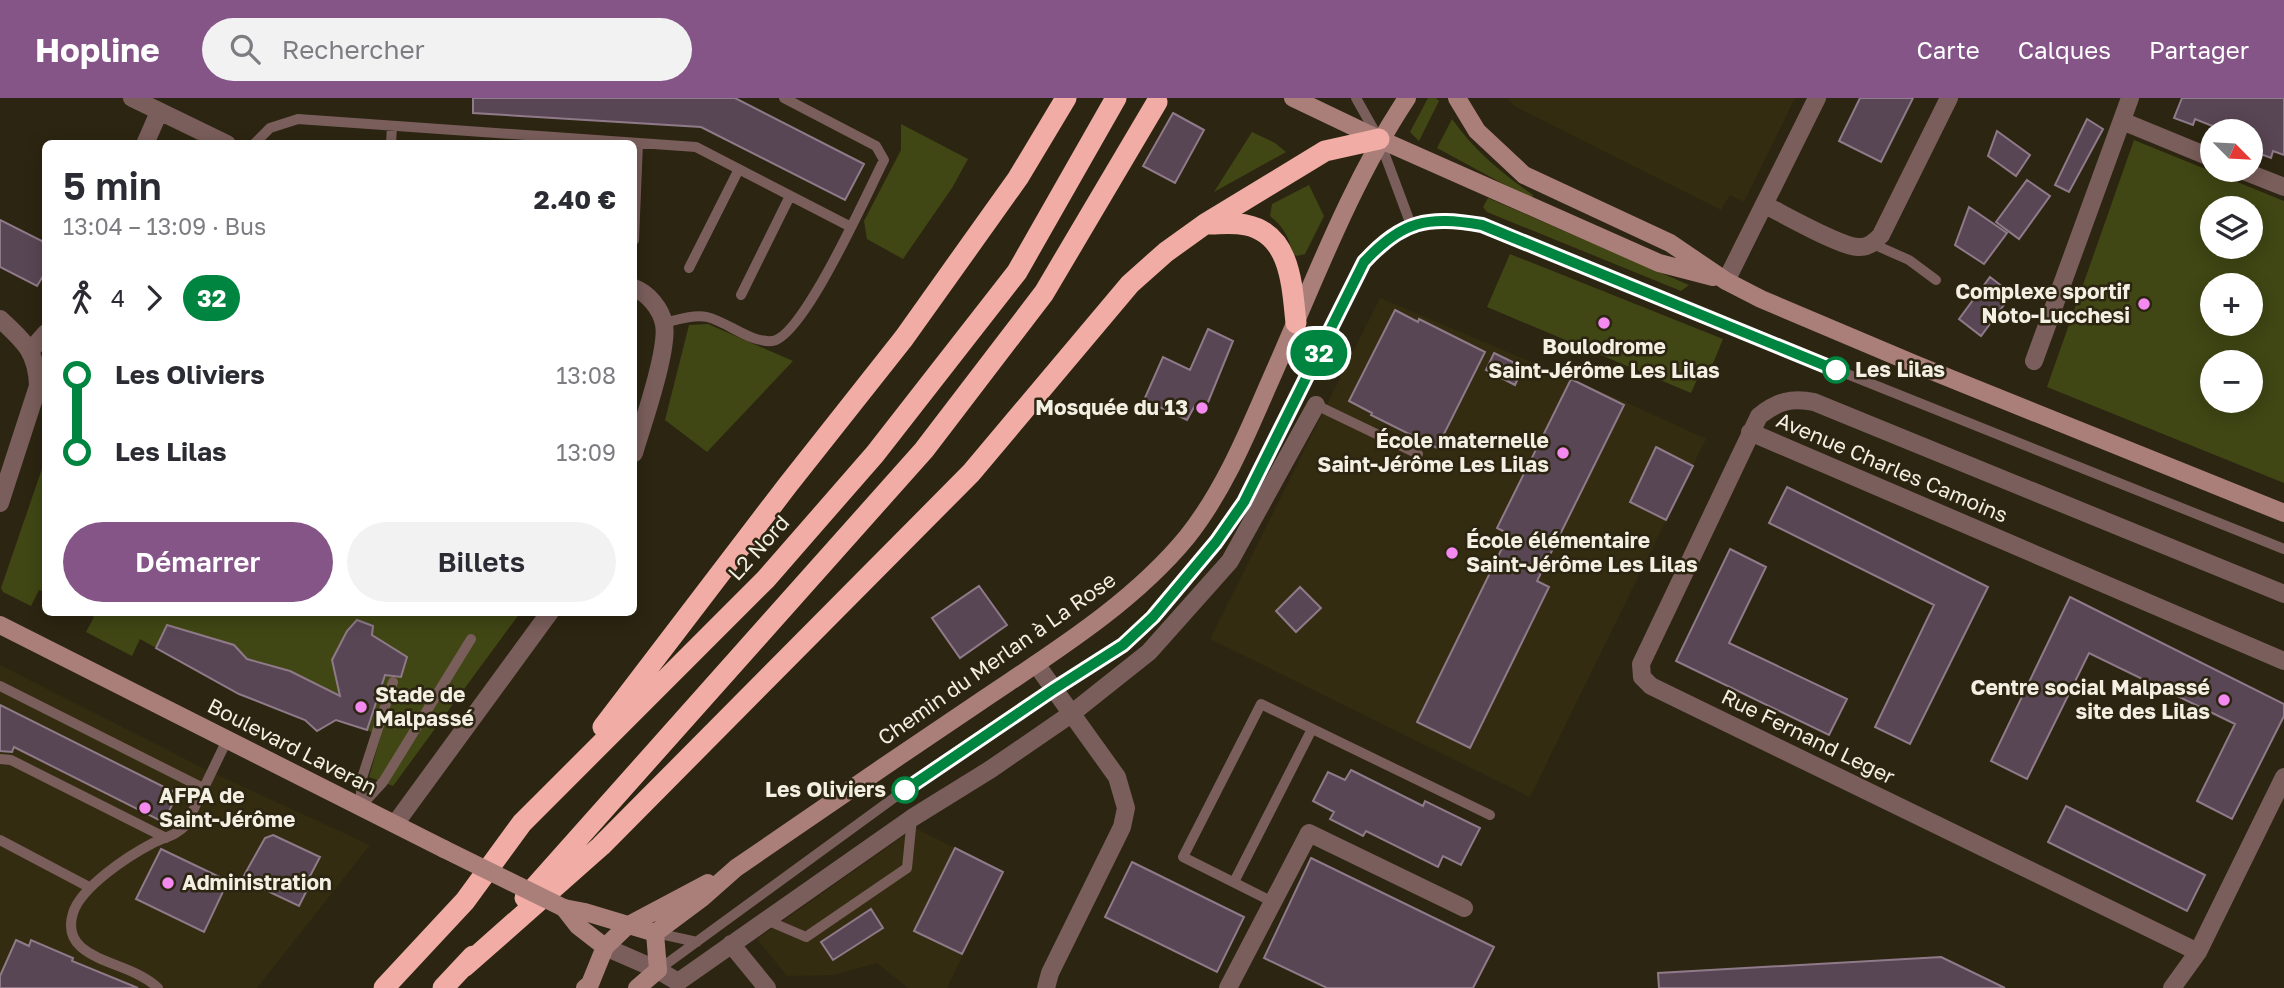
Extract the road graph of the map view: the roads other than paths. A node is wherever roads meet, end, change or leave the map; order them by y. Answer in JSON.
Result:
{"nodes":[{"id":1,"x":132,"y":98,"type":"edge"},
{"id":2,"x":784,"y":98,"type":"edge"},
{"id":3,"x":1066,"y":98,"type":"edge"},
{"id":4,"x":1116,"y":98,"type":"edge"},
{"id":5,"x":1293,"y":98,"type":"edge"},
{"id":6,"x":1356,"y":98,"type":"edge"},
{"id":7,"x":1407,"y":98,"type":"edge"},
{"id":8,"x":1457,"y":98,"type":"edge"},
{"id":9,"x":1817,"y":98,"type":"edge"},
{"id":10,"x":1949,"y":98,"type":"edge"},
{"id":11,"x":2130,"y":98,"type":"edge"},
{"id":12,"x":1157,"y":102,"type":"dead end"},
{"id":13,"x":159,"y":112,"type":"junction"},
{"id":14,"x":2122,"y":121,"type":"junction"},
{"id":15,"x":392,"y":125,"type":"junction"},
{"id":16,"x":450,"y":130,"type":"junction"},
{"id":17,"x":527,"y":139,"type":"edge"},
{"id":18,"x":1380,"y":139,"type":"junction"},
{"id":19,"x":147,"y":140,"type":"edge"},
{"id":20,"x":219,"y":140,"type":"edge"},
{"id":21,"x":258,"y":140,"type":"edge"},
{"id":22,"x":391,"y":140,"type":"edge"},
{"id":23,"x":449,"y":140,"type":"edge"},
{"id":24,"x":554,"y":140,"type":"edge"},
{"id":25,"x":638,"y":143,"type":"joint"},
{"id":26,"x":2200,"y":153,"type":"edge"},
{"id":27,"x":637,"y":167,"type":"edge"},
{"id":28,"x":739,"y":169,"type":"junction"},
{"id":29,"x":2263,"y":179,"type":"edge"},
{"id":30,"x":2284,"y":187,"type":"edge"},
{"id":31,"x":790,"y":195,"type":"junction"},
{"id":32,"x":1765,"y":205,"type":"junction"},
{"id":33,"x":1205,"y":224,"type":"junction"},
{"id":34,"x":1411,"y":225,"type":"junction"},
{"id":35,"x":850,"y":227,"type":"junction"},
{"id":36,"x":1877,"y":239,"type":"junction"},
{"id":37,"x":689,"y":268,"type":"dead end"},
{"id":38,"x":1936,"y":280,"type":"dead end"},
{"id":39,"x":1726,"y":281,"type":"junction"},
{"id":40,"x":637,"y":289,"type":"edge"},
{"id":41,"x":741,"y":295,"type":"dead end"},
{"id":42,"x":0,"y":318,"type":"edge"},
{"id":43,"x":664,"y":323,"type":"junction"},
{"id":44,"x":1296,"y":323,"type":"junction"},
{"id":45,"x":42,"y":338,"type":"edge"},
{"id":46,"x":31,"y":350,"type":"junction"},
{"id":47,"x":2034,"y":361,"type":"dead end"},
{"id":48,"x":1316,"y":405,"type":"joint"},
{"id":49,"x":1750,"y":432,"type":"junction"},
{"id":50,"x":637,"y":442,"type":"edge"},
{"id":51,"x":1418,"y":454,"type":"dead end"},
{"id":52,"x":0,"y":503,"type":"edge"},
{"id":53,"x":2284,"y":513,"type":"edge"},
{"id":54,"x":2284,"y":549,"type":"edge"},
{"id":55,"x":2284,"y":594,"type":"edge"},
{"id":56,"x":547,"y":616,"type":"edge"},
{"id":57,"x":0,"y":625,"type":"edge"},
{"id":58,"x":471,"y":639,"type":"dead end"},
{"id":59,"x":2284,"y":661,"type":"edge"},
{"id":60,"x":1036,"y":664,"type":"junction"},
{"id":61,"x":393,"y":682,"type":"dead end"},
{"id":62,"x":0,"y":686,"type":"edge"},
{"id":63,"x":1054,"y":689,"type":"junction"},
{"id":64,"x":1071,"y":714,"type":"junction"},
{"id":65,"x":1312,"y":729,"type":"junction"},
{"id":66,"x":227,"y":740,"type":"junction"},
{"id":67,"x":0,"y":759,"type":"edge"},
{"id":68,"x":2284,"y":777,"type":"edge"},
{"id":69,"x":203,"y":788,"type":"junction"},
{"id":70,"x":360,"y":807,"type":"junction"},
{"id":71,"x":1490,"y":815,"type":"dead end"},
{"id":72,"x":912,"y":818,"type":"junction"},
{"id":73,"x":522,"y":823,"type":"junction"},
{"id":74,"x":395,"y":824,"type":"junction"},
{"id":75,"x":166,"y":838,"type":"junction"},
{"id":76,"x":0,"y":841,"type":"edge"},
{"id":77,"x":736,"y":868,"type":"junction"},
{"id":78,"x":1234,"y":882,"type":"junction"},
{"id":79,"x":89,"y":887,"type":"junction"},
{"id":80,"x":1272,"y":902,"type":"junction"},
{"id":81,"x":564,"y":908,"type":"junction"},
{"id":82,"x":1464,"y":908,"type":"dead end"},
{"id":83,"x":764,"y":919,"type":"junction"},
{"id":84,"x":627,"y":926,"type":"junction"},
{"id":85,"x":655,"y":933,"type":"junction"},
{"id":86,"x":697,"y":942,"type":"junction"},
{"id":87,"x":731,"y":944,"type":"junction"},
{"id":88,"x":605,"y":947,"type":"junction"},
{"id":89,"x":2198,"y":952,"type":"junction"},
{"id":90,"x":464,"y":967,"type":"junction"},
{"id":91,"x":659,"y":970,"type":"junction"},
{"id":92,"x":158,"y":988,"type":"edge"},
{"id":93,"x":384,"y":988,"type":"edge"},
{"id":94,"x":443,"y":988,"type":"edge"},
{"id":95,"x":585,"y":988,"type":"edge"},
{"id":96,"x":637,"y":988,"type":"edge"},
{"id":97,"x":767,"y":988,"type":"edge"},
{"id":98,"x":1046,"y":988,"type":"edge"},
{"id":99,"x":1228,"y":988,"type":"edge"},
{"id":100,"x":2172,"y":988,"type":"edge"}],
"edges":[{"from":1,"to":13,"type":"street"},
{"from":2,"to":35,"type":"lane"},
{"from":3,"to":73,"type":"highway"},
{"from":4,"to":73,"type":"highway","name":"L2 Nord"},
{"from":5,"to":18,"type":"street"},
{"from":6,"to":18,"type":"lane"},
{"from":7,"to":18,"type":"street","name":"Chemin du Merlan à La Rose"},
{"from":8,"to":39,"type":"street"},
{"from":9,"to":32,"type":"street"},
{"from":10,"to":36,"type":"street"},
{"from":11,"to":14,"type":"street"},
{"from":12,"to":90,"type":"highway"},
{"from":13,"to":19,"type":"street"},
{"from":13,"to":20,"type":"street"},
{"from":14,"to":26,"type":"street"},
{"from":14,"to":47,"type":"street"},
{"from":15,"to":16,"type":"lane"},
{"from":15,"to":21,"type":"lane"},
{"from":15,"to":22,"type":"lane"},
{"from":16,"to":17,"type":"lane"},
{"from":16,"to":23,"type":"lane"},
{"from":17,"to":24,"type":"lane"},
{"from":18,"to":33,"type":"highway"},
{"from":18,"to":34,"type":"lane"},
{"from":18,"to":39,"type":"street"},
{"from":18,"to":44,"type":"street","name":"Chemin du Merlan à La Rose"},
{"from":25,"to":27,"type":"lane"},
{"from":25,"to":28,"type":"lane"},
{"from":28,"to":31,"type":"lane"},
{"from":28,"to":37,"type":"lane"},
{"from":29,"to":30,"type":"street"},
{"from":31,"to":35,"type":"lane"},
{"from":31,"to":41,"type":"lane"},
{"from":32,"to":36,"type":"street"},
{"from":32,"to":39,"type":"street"},
{"from":33,"to":44,"type":"highway"},
{"from":33,"to":90,"type":"highway"},
{"from":34,"to":54,"type":"lane"},
{"from":34,"to":63,"type":"lane"},
{"from":35,"to":43,"type":"lane"},
{"from":36,"to":38,"type":"lane"},
{"from":39,"to":53,"type":"street"},
{"from":40,"to":43,"type":"street"},
{"from":42,"to":46,"type":"street"},
{"from":43,"to":50,"type":"street"},
{"from":44,"to":60,"type":"street","name":"Chemin du Merlan à La Rose"},
{"from":45,"to":46,"type":"street"},
{"from":46,"to":52,"type":"street"},
{"from":48,"to":51,"type":"lane"},
{"from":48,"to":64,"type":"street"},
{"from":49,"to":55,"type":"street","name":"Avenue Charles Camoins"},
{"from":49,"to":59,"type":"street","name":"Avenue Charles Camoins"},
{"from":49,"to":89,"type":"street","name":"Rue Fernand Leger"},
{"from":56,"to":74,"type":"street"},
{"from":57,"to":66,"type":"street","name":"Boulevard Laveran"},
{"from":58,"to":70,"type":"lane"},
{"from":60,"to":63,"type":"street"},
{"from":60,"to":77,"type":"street","name":"Chemin du Merlan à La Rose"},
{"from":61,"to":70,"type":"lane"},
{"from":62,"to":69,"type":"lane"},
{"from":63,"to":64,"type":"street"},
{"from":63,"to":86,"type":"lane"},
{"from":64,"to":72,"type":"street"},
{"from":64,"to":98,"type":"street"},
{"from":65,"to":71,"type":"lane"},
{"from":65,"to":78,"type":"lane"},
{"from":65,"to":78,"type":"lane"},
{"from":66,"to":69,"type":"lane"},
{"from":66,"to":70,"type":"street","name":"Boulevard Laveran"},
{"from":67,"to":75,"type":"lane"},
{"from":68,"to":89,"type":"street"},
{"from":69,"to":75,"type":"lane"},
{"from":70,"to":74,"type":"street","name":"Boulevard Laveran"},
{"from":72,"to":83,"type":"street"},
{"from":72,"to":83,"type":"lane"},
{"from":73,"to":93,"type":"highway","name":"L2 Nord"},
{"from":74,"to":81,"type":"street","name":"Boulevard Laveran","bridge":true},
{"from":75,"to":79,"type":"lane"},
{"from":76,"to":79,"type":"lane"},
{"from":77,"to":84,"type":"street","name":"Chemin du Merlan à La Rose"},
{"from":77,"to":85,"type":"street","name":"Chemin du Merlan à La Rose"},
{"from":78,"to":80,"type":"lane"},
{"from":79,"to":92,"type":"lane"},
{"from":80,"to":82,"type":"street"},
{"from":80,"to":99,"type":"street"},
{"from":81,"to":84,"type":"street","name":"Boulevard Laveran"},
{"from":81,"to":88,"type":"street","name":"Boulevard Laveran"},
{"from":83,"to":87,"type":"street"},
{"from":84,"to":85,"type":"street"},
{"from":84,"to":88,"type":"street","name":"Chemin du Merlan à La Rose"},
{"from":85,"to":86,"type":"lane"},
{"from":85,"to":91,"type":"street"},
{"from":86,"to":91,"type":"lane"},
{"from":87,"to":91,"type":"street"},
{"from":87,"to":97,"type":"street"},
{"from":88,"to":91,"type":"street"},
{"from":88,"to":95,"type":"street","name":"Chemin du Merlan à La Rose"},
{"from":89,"to":100,"type":"street"},
{"from":90,"to":94,"type":"highway"},
{"from":91,"to":96,"type":"street"}]}
